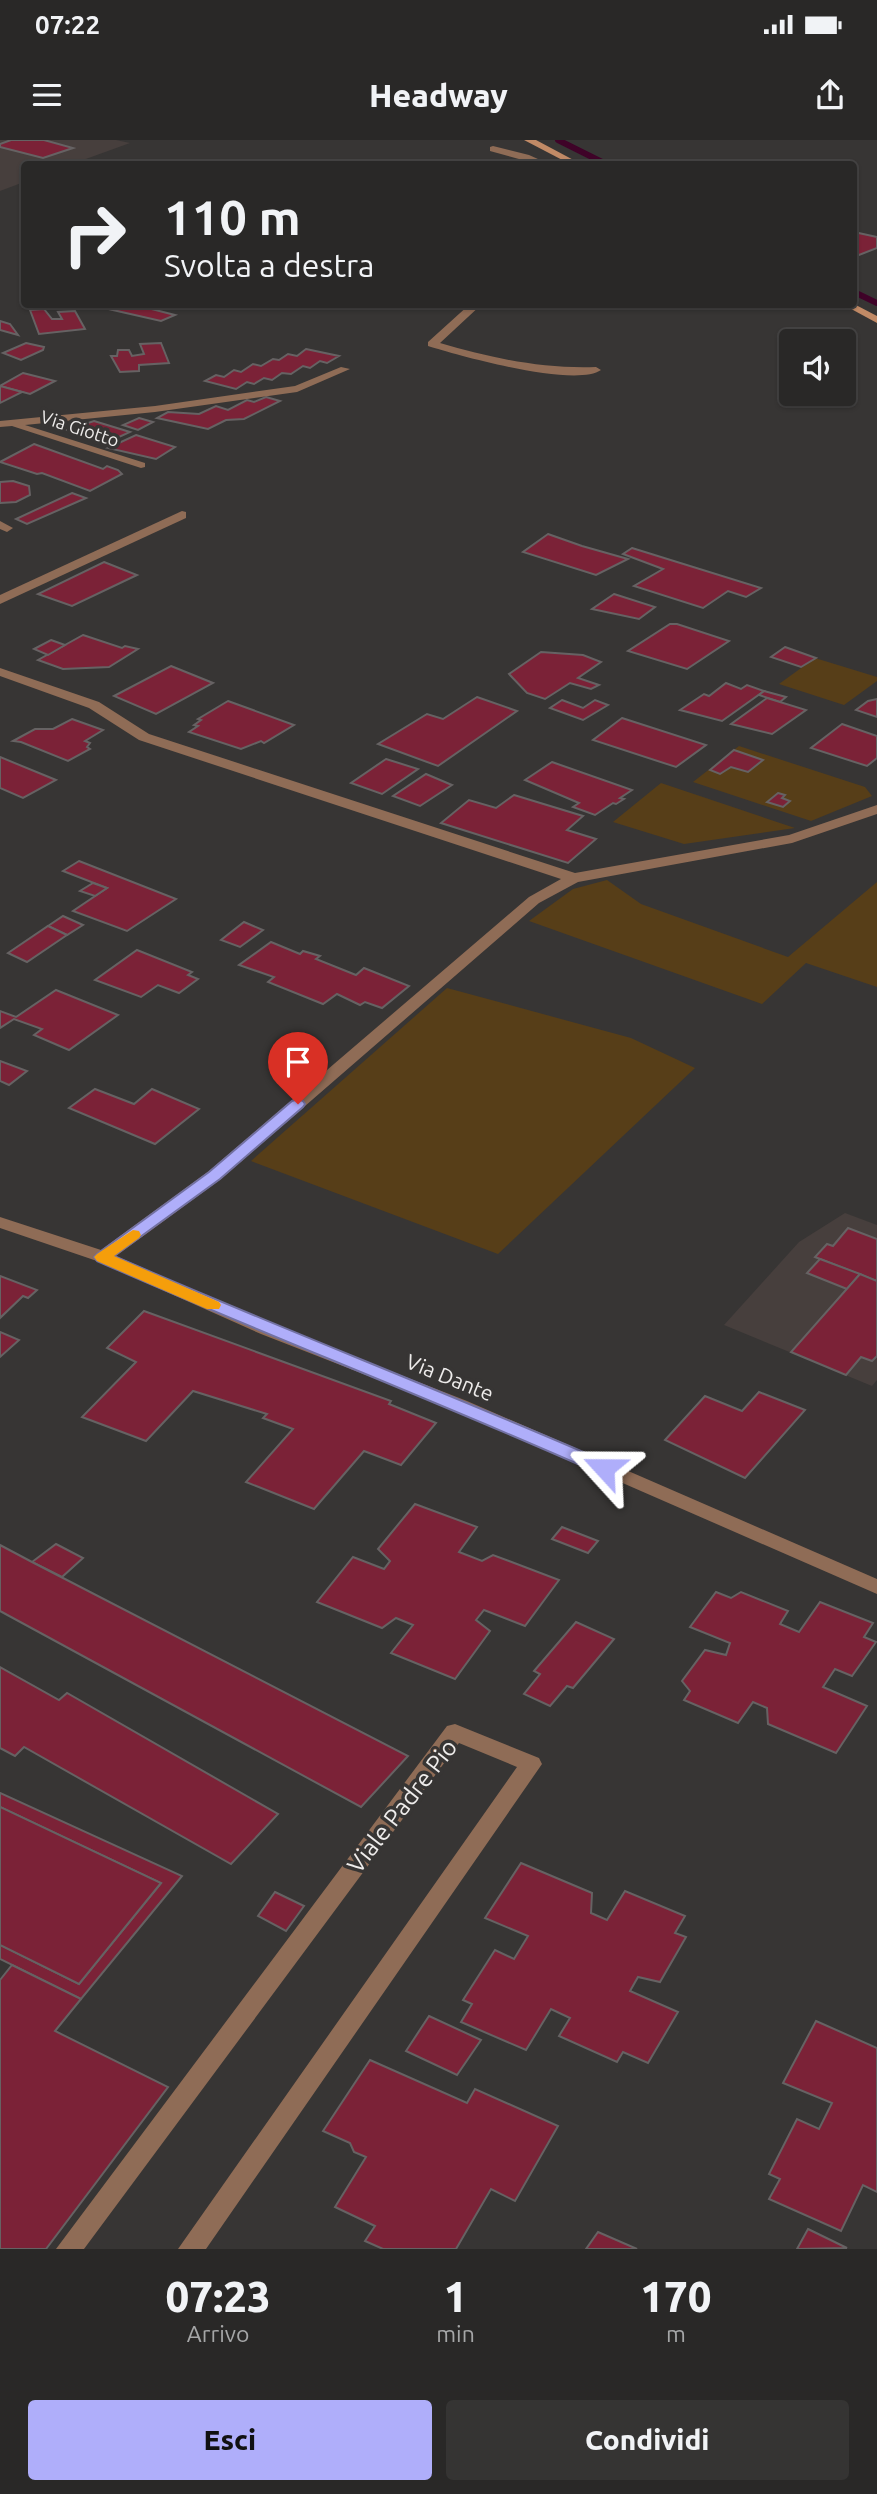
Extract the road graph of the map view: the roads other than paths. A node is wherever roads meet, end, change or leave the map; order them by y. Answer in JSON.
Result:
{"nodes":[{"id":1,"x":484,"y":140,"type":"edge"},
{"id":2,"x":529,"y":140,"type":"edge"},
{"id":3,"x":493,"y":149,"type":"junction"},
{"id":4,"x":497,"y":161,"type":"edge"},
{"id":5,"x":536,"y":161,"type":"edge"},
{"id":6,"x":570,"y":161,"type":"edge"},
{"id":7,"x":472,"y":308,"type":"edge"},
{"id":8,"x":854,"y":308,"type":"edge"},
{"id":9,"x":877,"y":320,"type":"edge"},
{"id":10,"x":345,"y":369,"type":"dead end"},
{"id":11,"x":596,"y":370,"type":"dead end"},
{"id":12,"x":4,"y":424,"type":"edge"},
{"id":13,"x":141,"y":465,"type":"dead end"},
{"id":14,"x":182,"y":515,"type":"dead end"},
{"id":15,"x":0,"y":600,"type":"edge"},
{"id":16,"x":0,"y":672,"type":"edge"},
{"id":17,"x":877,"y":809,"type":"edge"},
{"id":18,"x":574,"y":878,"type":"junction"},
{"id":19,"x":0,"y":1223,"type":"edge"},
{"id":20,"x":103,"y":1257,"type":"junction"},
{"id":21,"x":877,"y":1587,"type":"edge"},
{"id":22,"x":69,"y":2249,"type":"edge"},
{"id":23,"x":191,"y":2249,"type":"edge"}],
"edges":[{"from":1,"to":3,"type":"street"},
{"from":2,"to":6,"type":"street"},
{"from":3,"to":4,"type":"street"},
{"from":3,"to":5,"type":"street"},
{"from":7,"to":11,"type":"street"},
{"from":8,"to":9,"type":"street"},
{"from":10,"to":12,"type":"street"},
{"from":12,"to":13,"type":"street","name":"Via Giotto"},
{"from":14,"to":15,"type":"street"},
{"from":16,"to":18,"type":"street"},
{"from":17,"to":18,"type":"street"},
{"from":18,"to":20,"type":"street"},
{"from":19,"to":20,"type":"street","name":"Via Dante"},
{"from":20,"to":21,"type":"street","name":"Via Dante"},
{"from":22,"to":23,"type":"street","name":"Viale Padre Pio"}]}
